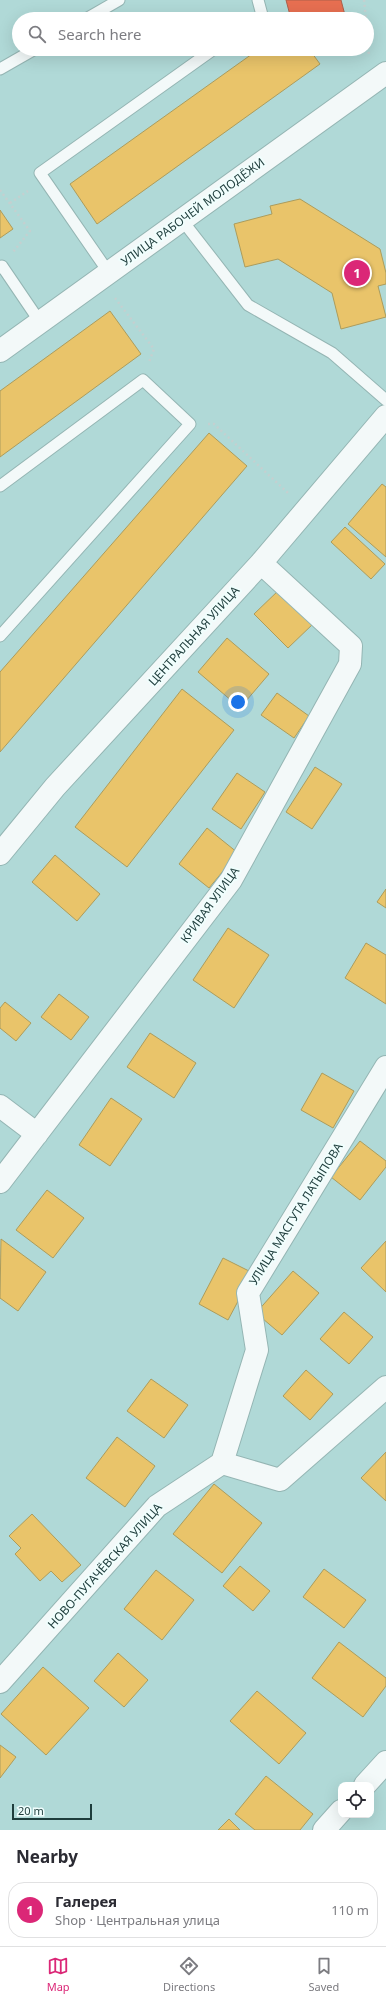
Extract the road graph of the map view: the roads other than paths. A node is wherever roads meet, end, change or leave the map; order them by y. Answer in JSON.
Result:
{"nodes":[{"id":1,"x":119,"y":0,"type":"edge"},
{"id":2,"x":258,"y":0,"type":"edge"},
{"id":3,"x":98,"y":12,"type":"edge"},
{"id":4,"x":261,"y":12,"type":"edge"},
{"id":5,"x":23,"y":56,"type":"edge"},
{"id":6,"x":204,"y":56,"type":"edge"},
{"id":7,"x":0,"y":69,"type":"edge"},
{"id":8,"x":386,"y":73,"type":"edge"},
{"id":9,"x":182,"y":220,"type":"junction"},
{"id":10,"x":1,"y":267,"type":"edge"},
{"id":11,"x":105,"y":276,"type":"junction"},
{"id":12,"x":40,"y":322,"type":"junction"},
{"id":13,"x":0,"y":351,"type":"edge"},
{"id":14,"x":386,"y":400,"type":"edge"},
{"id":15,"x":386,"y":416,"type":"edge"},
{"id":16,"x":0,"y":486,"type":"edge"},
{"id":17,"x":261,"y":563,"type":"junction"},
{"id":18,"x":0,"y":636,"type":"edge"},
{"id":19,"x":0,"y":854,"type":"edge"},
{"id":20,"x":386,"y":1068,"type":"edge"},
{"id":21,"x":0,"y":1106,"type":"edge"},
{"id":22,"x":37,"y":1134,"type":"junction"},
{"id":23,"x":0,"y":1182,"type":"edge"},
{"id":24,"x":386,"y":1387,"type":"edge"},
{"id":25,"x":222,"y":1463,"type":"junction"},
{"id":26,"x":0,"y":1682,"type":"edge"},
{"id":27,"x":386,"y":1762,"type":"edge"},
{"id":28,"x":368,"y":1782,"type":"edge"},
{"id":29,"x":338,"y":1814,"type":"edge"},
{"id":30,"x":324,"y":1830,"type":"edge"}],
"edges":[{"from":1,"to":3,"type":"lane"},
{"from":2,"to":4,"type":"lane"},
{"from":5,"to":7,"type":"lane"},
{"from":6,"to":11,"type":"lane"},
{"from":8,"to":9,"type":"street","name":"УЛИЦА РАБОЧЕЙ МОЛОДЁЖИ"},
{"from":9,"to":11,"type":"street","name":"УЛИЦА РАБОЧЕЙ МОЛОДЁЖИ"},
{"from":9,"to":14,"type":"lane"},
{"from":10,"to":12,"type":"lane"},
{"from":11,"to":12,"type":"street","name":"УЛИЦА РАБОЧЕЙ МОЛОДЁЖИ"},
{"from":12,"to":13,"type":"street","name":"УЛИЦА РАБОЧЕЙ МОЛОДЁЖИ"},
{"from":15,"to":17,"type":"street","name":"ЦЕНТРАЛЬНАЯ УЛИЦА"},
{"from":16,"to":18,"type":"lane"},
{"from":17,"to":19,"type":"street","name":"ЦЕНТРАЛЬНАЯ УЛИЦА"},
{"from":17,"to":22,"type":"street","name":"КРИВАЯ УЛИЦА"},
{"from":20,"to":25,"type":"street","name":"УЛИЦА МАСГУТА ЛАТЫПОВА"},
{"from":21,"to":22,"type":"street"},
{"from":22,"to":23,"type":"street","name":"КРИВАЯ УЛИЦА"},
{"from":24,"to":25,"type":"street"},
{"from":25,"to":26,"type":"street","name":"НОВО-ПУГАЧЁВСКАЯ УЛИЦА"},
{"from":27,"to":28,"type":"street"},
{"from":29,"to":30,"type":"street"}]}
